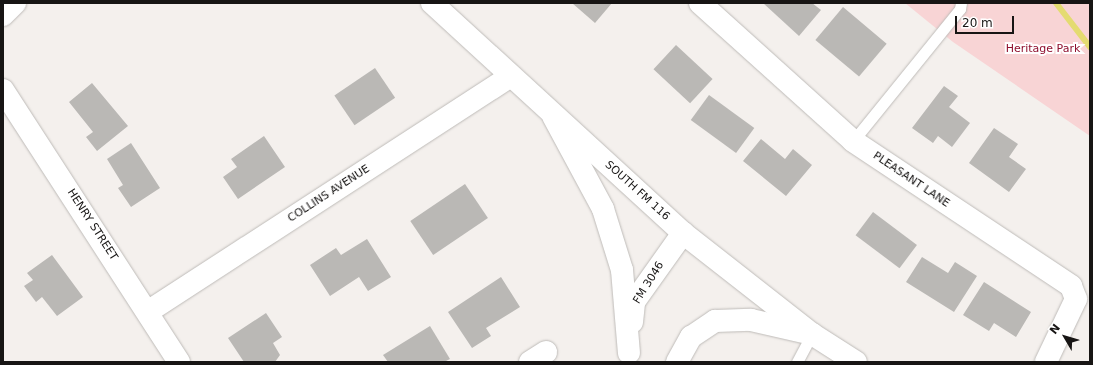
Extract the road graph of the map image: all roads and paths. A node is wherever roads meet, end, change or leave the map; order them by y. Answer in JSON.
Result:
{"nodes":[{"id":1,"x":15,"y":3,"type":"edge"},
{"id":2,"x":432,"y":3,"type":"edge"},
{"id":3,"x":700,"y":3,"type":"edge"},
{"id":4,"x":961,"y":3,"type":"edge"},
{"id":5,"x":3,"y":15,"type":"edge"},
{"id":6,"x":509,"y":77,"type":"junction"},
{"id":7,"x":3,"y":90,"type":"edge"},
{"id":8,"x":553,"y":116,"type":"junction"},
{"id":9,"x":853,"y":141,"type":"junction"},
{"id":10,"x":683,"y":233,"type":"junction"},
{"id":11,"x":149,"y":310,"type":"junction"},
{"id":12,"x":812,"y":334,"type":"junction"},
{"id":13,"x":629,"y":357,"type":"edge"},
{"id":14,"x":179,"y":362,"type":"edge"},
{"id":15,"x":677,"y":362,"type":"edge"},
{"id":16,"x":797,"y":362,"type":"edge"},
{"id":17,"x":856,"y":362,"type":"edge"},
{"id":18,"x":1046,"y":362,"type":"edge"}],
"edges":[{"from":1,"to":5,"type":"street"},
{"from":2,"to":6,"type":"street","name":"SOUTH FM 116"},
{"from":3,"to":9,"type":"street","name":"PLEASANT LANE"},
{"from":4,"to":9,"type":"lane"},
{"from":6,"to":8,"type":"street","name":"SOUTH FM 116"},
{"from":6,"to":11,"type":"street","name":"COLLINS AVENUE"},
{"from":7,"to":11,"type":"street","name":"HENRY STREET"},
{"from":8,"to":10,"type":"street","name":"SOUTH FM 116"},
{"from":8,"to":13,"type":"street"},
{"from":9,"to":18,"type":"street","name":"PLEASANT LANE"},
{"from":10,"to":12,"type":"street","name":"SOUTH FM 116"},
{"from":10,"to":13,"type":"street","name":"FM 3046","number":"FM 3046"},
{"from":11,"to":14,"type":"street","name":"HENRY STREET"},
{"from":12,"to":15,"type":"street"},
{"from":12,"to":16,"type":"lane"},
{"from":12,"to":17,"type":"street","name":"SOUTH FM 116"}]}
